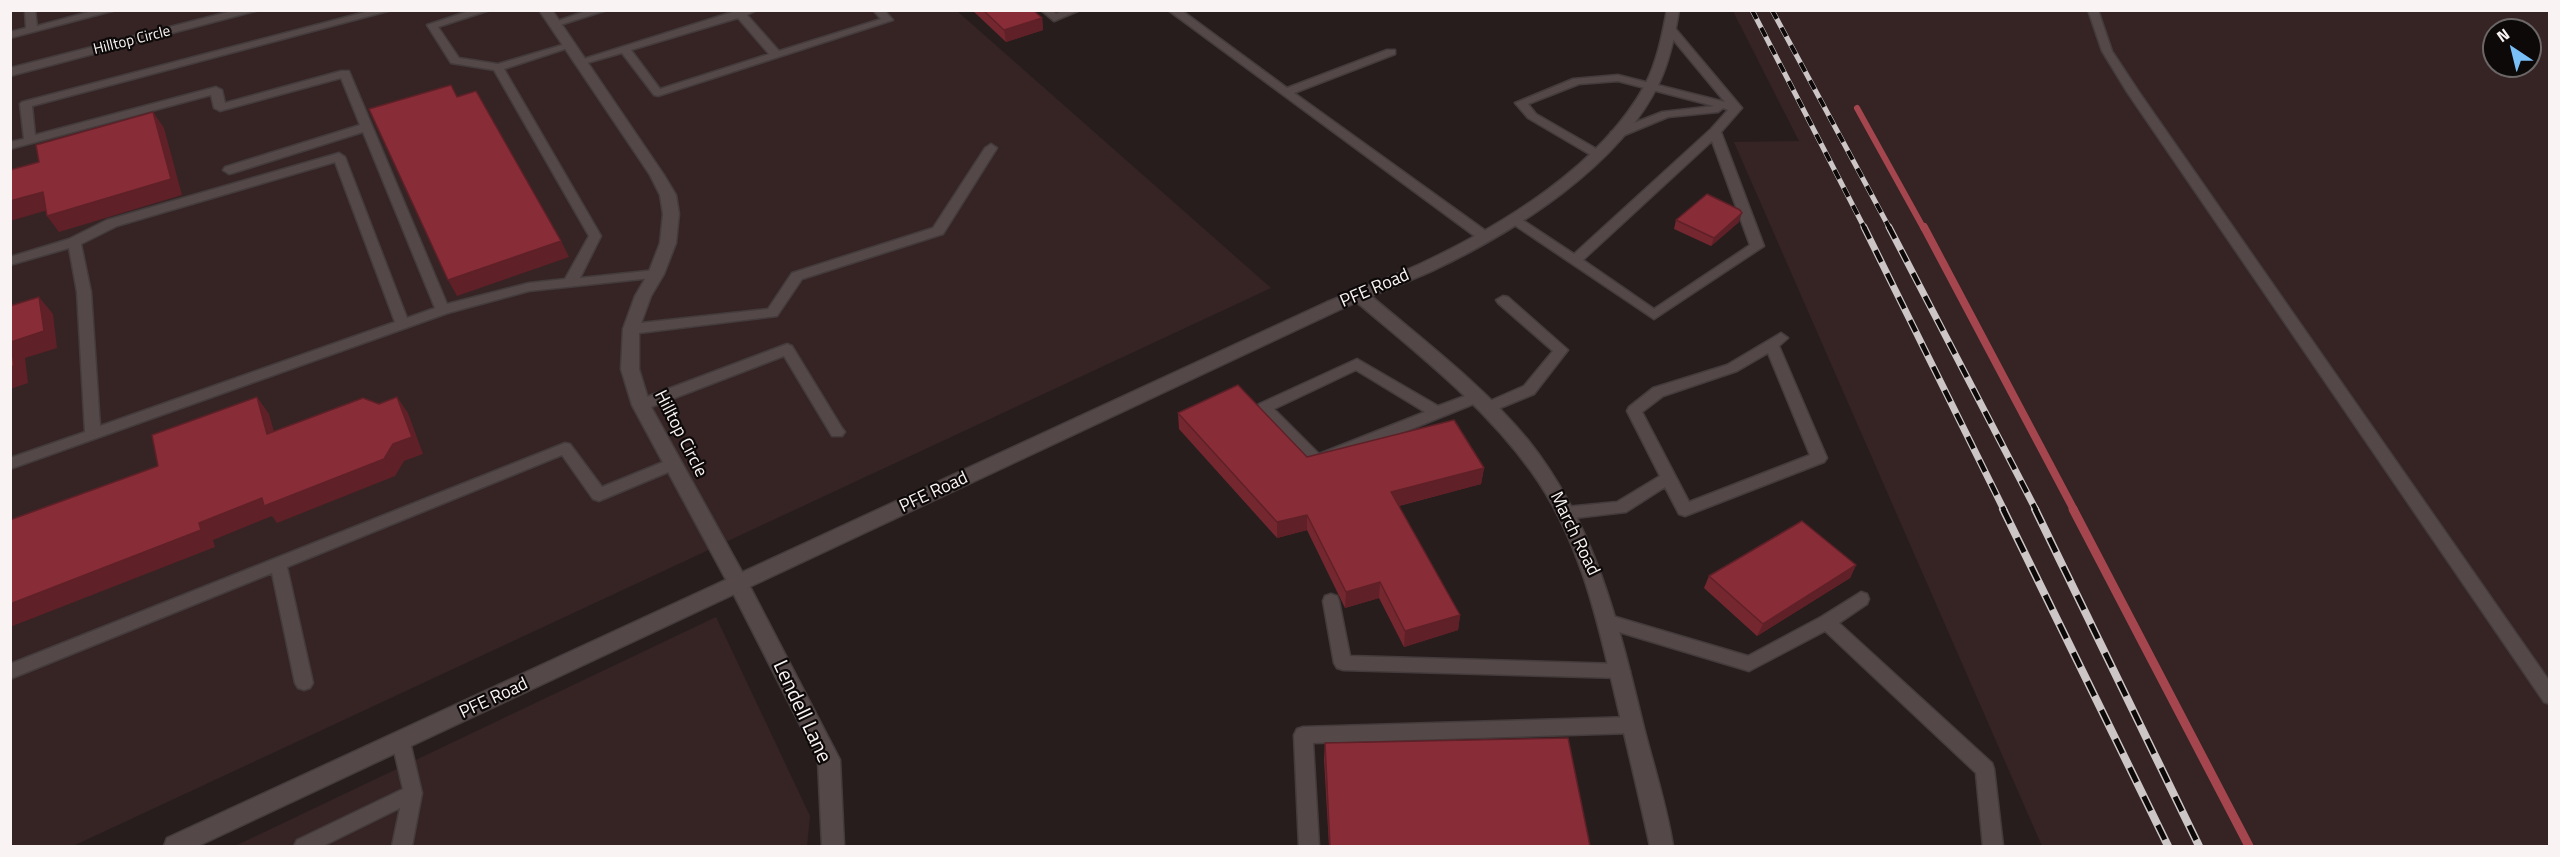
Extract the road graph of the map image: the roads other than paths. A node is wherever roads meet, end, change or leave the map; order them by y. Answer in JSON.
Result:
{"nodes":[{"id":1,"x":30,"y":10,"type":"edge"},
{"id":2,"x":111,"y":10,"type":"edge"},
{"id":3,"x":253,"y":10,"type":"edge"},
{"id":4,"x":387,"y":10,"type":"edge"},
{"id":5,"x":485,"y":10,"type":"edge"},
{"id":6,"x":545,"y":10,"type":"edge"},
{"id":7,"x":602,"y":10,"type":"edge"},
{"id":8,"x":752,"y":10,"type":"edge"},
{"id":9,"x":879,"y":10,"type":"edge"},
{"id":10,"x":1046,"y":10,"type":"edge"},
{"id":11,"x":1075,"y":10,"type":"edge"},
{"id":12,"x":1173,"y":10,"type":"edge"},
{"id":13,"x":1673,"y":10,"type":"edge"},
{"id":14,"x":2093,"y":10,"type":"edge"},
{"id":15,"x":740,"y":14,"type":"junction"},
{"id":16,"x":554,"y":24,"type":"junction"},
{"id":17,"x":1670,"y":29,"type":"junction"},
{"id":18,"x":32,"y":30,"type":"junction"},
{"id":19,"x":10,"y":35,"type":"edge"},
{"id":20,"x":569,"y":46,"type":"junction"},
{"id":21,"x":625,"y":49,"type":"junction"},
{"id":22,"x":1391,"y":52,"type":"dead end"},
{"id":23,"x":776,"y":56,"type":"junction"},
{"id":24,"x":580,"y":62,"type":"junction"},
{"id":25,"x":498,"y":67,"type":"junction"},
{"id":26,"x":10,"y":72,"type":"edge"},
{"id":27,"x":1651,"y":85,"type":"junction"},
{"id":28,"x":1286,"y":92,"type":"junction"},
{"id":29,"x":1736,"y":108,"type":"junction"},
{"id":30,"x":367,"y":127,"type":"junction"},
{"id":31,"x":1715,"y":132,"type":"junction"},
{"id":32,"x":1615,"y":135,"type":"junction"},
{"id":33,"x":30,"y":140,"type":"junction"},
{"id":34,"x":10,"y":146,"type":"edge"},
{"id":35,"x":991,"y":148,"type":"dead end"},
{"id":36,"x":1596,"y":154,"type":"junction"},
{"id":37,"x":229,"y":170,"type":"dead end"},
{"id":38,"x":1513,"y":220,"type":"junction"},
{"id":39,"x":1485,"y":237,"type":"junction"},
{"id":40,"x":74,"y":242,"type":"junction"},
{"id":41,"x":1575,"y":260,"type":"junction"},
{"id":42,"x":10,"y":261,"type":"edge"},
{"id":43,"x":656,"y":274,"type":"junction"},
{"id":44,"x":570,"y":283,"type":"junction"},
{"id":45,"x":1358,"y":294,"type":"junction"},
{"id":46,"x":1503,"y":300,"type":"dead end"},
{"id":47,"x":443,"y":310,"type":"junction"},
{"id":48,"x":402,"y":323,"type":"junction"},
{"id":49,"x":631,"y":329,"type":"junction"},
{"id":50,"x":1482,"y":403,"type":"junction"},
{"id":51,"x":641,"y":405,"type":"junction"},
{"id":52,"x":1438,"y":412,"type":"junction"},
{"id":53,"x":837,"y":432,"type":"dead end"},
{"id":54,"x":93,"y":435,"type":"junction"},
{"id":55,"x":10,"y":464,"type":"edge"},
{"id":56,"x":673,"y":464,"type":"junction"},
{"id":57,"x":1668,"y":478,"type":"junction"},
{"id":58,"x":1566,"y":513,"type":"junction"},
{"id":59,"x":278,"y":564,"type":"junction"},
{"id":60,"x":739,"y":585,"type":"junction"},
{"id":61,"x":1861,"y":599,"type":"dead end"},
{"id":62,"x":1331,"y":601,"type":"dead end"},
{"id":63,"x":1609,"y":622,"type":"junction"},
{"id":64,"x":1827,"y":622,"type":"junction"},
{"id":65,"x":1621,"y":670,"type":"junction"},
{"id":66,"x":10,"y":672,"type":"edge"},
{"id":67,"x":304,"y":683,"type":"dead end"},
{"id":68,"x":2550,"y":698,"type":"edge"},
{"id":69,"x":1633,"y":725,"type":"junction"},
{"id":70,"x":401,"y":742,"type":"junction"},
{"id":71,"x":412,"y":793,"type":"junction"},
{"id":72,"x":176,"y":846,"type":"edge"},
{"id":73,"x":304,"y":846,"type":"edge"},
{"id":74,"x":402,"y":846,"type":"edge"},
{"id":75,"x":833,"y":846,"type":"edge"},
{"id":76,"x":1309,"y":846,"type":"edge"},
{"id":77,"x":1662,"y":846,"type":"edge"},
{"id":78,"x":1993,"y":846,"type":"edge"}],
"edges":[{"from":1,"to":18,"type":"lane"},
{"from":2,"to":18,"type":"lane"},
{"from":3,"to":26,"type":"street","name":"Hilltop Circle"},
{"from":4,"to":33,"type":"lane"},
{"from":5,"to":25,"type":"lane"},
{"from":6,"to":16,"type":"street","name":"Hilltop Circle"},
{"from":7,"to":16,"type":"lane"},
{"from":8,"to":15,"type":"lane"},
{"from":9,"to":23,"type":"lane"},
{"from":10,"to":11,"type":"lane"},
{"from":12,"to":28,"type":"lane"},
{"from":13,"to":17,"type":"street","name":"PFE Road"},
{"from":14,"to":68,"type":"lane"},
{"from":15,"to":21,"type":"lane"},
{"from":15,"to":23,"type":"lane"},
{"from":16,"to":20,"type":"street","name":"Hilltop Circle"},
{"from":17,"to":27,"type":"street","name":"PFE Road"},
{"from":17,"to":29,"type":"lane"},
{"from":18,"to":19,"type":"lane"},
{"from":20,"to":24,"type":"street","name":"Hilltop Circle"},
{"from":20,"to":25,"type":"lane"},
{"from":21,"to":23,"type":"lane"},
{"from":21,"to":24,"type":"lane"},
{"from":22,"to":28,"type":"lane"},
{"from":24,"to":43,"type":"street","name":"Hilltop Circle"},
{"from":25,"to":44,"type":"lane"},
{"from":27,"to":29,"type":"lane"},
{"from":27,"to":32,"type":"street","name":"PFE Road"},
{"from":27,"to":36,"type":"lane"},
{"from":28,"to":39,"type":"lane"},
{"from":29,"to":31,"type":"lane"},
{"from":29,"to":32,"type":"lane"},
{"from":30,"to":33,"type":"lane"},
{"from":30,"to":37,"type":"lane"},
{"from":30,"to":47,"type":"lane"},
{"from":31,"to":41,"type":"lane"},
{"from":31,"to":41,"type":"lane"},
{"from":32,"to":36,"type":"street","name":"PFE Road"},
{"from":33,"to":34,"type":"lane"},
{"from":35,"to":49,"type":"lane"},
{"from":36,"to":38,"type":"street","name":"PFE Road"},
{"from":38,"to":39,"type":"street","name":"PFE Road"},
{"from":38,"to":41,"type":"lane"},
{"from":39,"to":45,"type":"street","name":"PFE Road"},
{"from":40,"to":42,"type":"lane"},
{"from":40,"to":48,"type":"lane"},
{"from":40,"to":54,"type":"lane"},
{"from":43,"to":44,"type":"lane"},
{"from":43,"to":49,"type":"street","name":"Hilltop Circle"},
{"from":44,"to":47,"type":"lane"},
{"from":45,"to":50,"type":"street","name":"March Road"},
{"from":45,"to":60,"type":"street","name":"PFE Road"},
{"from":46,"to":50,"type":"lane"},
{"from":47,"to":48,"type":"lane"},
{"from":48,"to":54,"type":"lane"},
{"from":49,"to":51,"type":"street","name":"Hilltop Circle"},
{"from":50,"to":52,"type":"lane"},
{"from":50,"to":58,"type":"street","name":"March Road"},
{"from":51,"to":53,"type":"lane"},
{"from":51,"to":56,"type":"street","name":"Hilltop Circle"},
{"from":52,"to":52,"type":"lane"},
{"from":54,"to":55,"type":"lane"},
{"from":56,"to":59,"type":"lane"},
{"from":56,"to":60,"type":"street","name":"Hilltop Circle"},
{"from":57,"to":57,"type":"lane"},
{"from":57,"to":58,"type":"lane"},
{"from":58,"to":63,"type":"street","name":"March Road"},
{"from":59,"to":66,"type":"lane"},
{"from":59,"to":67,"type":"lane"},
{"from":60,"to":70,"type":"street","name":"PFE Road"},
{"from":60,"to":75,"type":"street","name":"Lendell Lane"},
{"from":61,"to":64,"type":"lane"},
{"from":62,"to":65,"type":"lane"},
{"from":63,"to":64,"type":"lane"},
{"from":63,"to":65,"type":"street","name":"March Road"},
{"from":64,"to":78,"type":"lane"},
{"from":65,"to":69,"type":"street","name":"March Road"},
{"from":69,"to":76,"type":"lane"},
{"from":69,"to":77,"type":"street","name":"March Road"},
{"from":70,"to":71,"type":"lane"},
{"from":70,"to":72,"type":"street","name":"PFE Road"},
{"from":71,"to":73,"type":"lane"},
{"from":71,"to":74,"type":"lane"}]}
